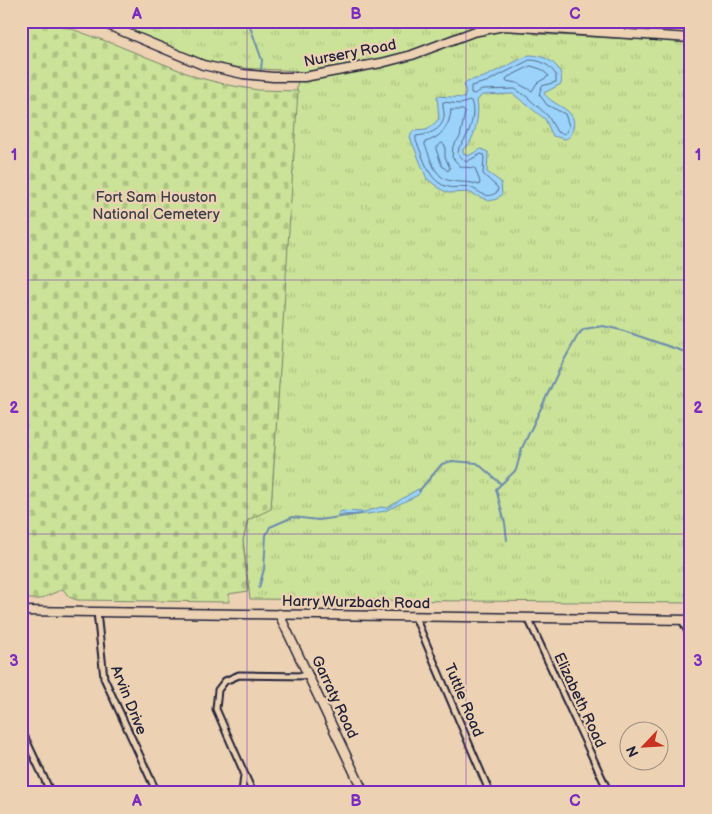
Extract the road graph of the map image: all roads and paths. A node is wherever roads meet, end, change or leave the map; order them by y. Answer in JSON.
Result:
{"nodes":[{"id":1,"x":98,"y":21,"type":"edge"},
{"id":2,"x":531,"y":21,"type":"edge"},
{"id":3,"x":561,"y":21,"type":"edge"},
{"id":4,"x":546,"y":25,"type":"edge"},
{"id":5,"x":523,"y":27,"type":"junction"},
{"id":6,"x":634,"y":34,"type":"junction"},
{"id":7,"x":691,"y":38,"type":"edge"},
{"id":8,"x":21,"y":610,"type":"edge"},
{"id":9,"x":96,"y":612,"type":"junction"},
{"id":10,"x":279,"y":614,"type":"junction"},
{"id":11,"x":415,"y":617,"type":"junction"},
{"id":12,"x":528,"y":618,"type":"junction"},
{"id":13,"x":686,"y":620,"type":"edge"},
{"id":14,"x":691,"y":638,"type":"edge"},
{"id":15,"x":310,"y":676,"type":"junction"},
{"id":16,"x":21,"y":729,"type":"edge"},
{"id":17,"x":244,"y":774,"type":"junction"},
{"id":18,"x":51,"y":793,"type":"edge"},
{"id":19,"x":157,"y":793,"type":"edge"},
{"id":20,"x":242,"y":793,"type":"edge"},
{"id":21,"x":253,"y":793,"type":"edge"},
{"id":22,"x":364,"y":793,"type":"edge"},
{"id":23,"x":490,"y":793,"type":"edge"},
{"id":24,"x":609,"y":793,"type":"edge"}],
"edges":[{"from":1,"to":5,"type":"street","name":"Nursery Road"},
{"from":2,"to":5,"type":"street"},
{"from":3,"to":6,"type":"street"},
{"from":4,"to":5,"type":"street","name":"Nursery Road"},
{"from":4,"to":6,"type":"street","name":"Nursery Road"},
{"from":6,"to":7,"type":"street"},
{"from":8,"to":9,"type":"street","name":"Harry Wurzbach Road"},
{"from":9,"to":10,"type":"street","name":"Harry Wurzbach Road"},
{"from":9,"to":19,"type":"street","name":"Arvin Drive"},
{"from":10,"to":11,"type":"street","name":"Harry Wurzbach Road"},
{"from":10,"to":15,"type":"street","name":"Garraty Road"},
{"from":11,"to":12,"type":"street","name":"Harry Wurzbach Road"},
{"from":11,"to":23,"type":"street","name":"Tuttle Road"},
{"from":12,"to":13,"type":"street","name":"Harry Wurzbach Road"},
{"from":12,"to":24,"type":"street","name":"Elizabeth Road"},
{"from":13,"to":14,"type":"street"},
{"from":15,"to":17,"type":"street"},
{"from":15,"to":22,"type":"street","name":"Garraty Road"},
{"from":16,"to":18,"type":"street"},
{"from":17,"to":20,"type":"street"},
{"from":17,"to":21,"type":"street"}]}
